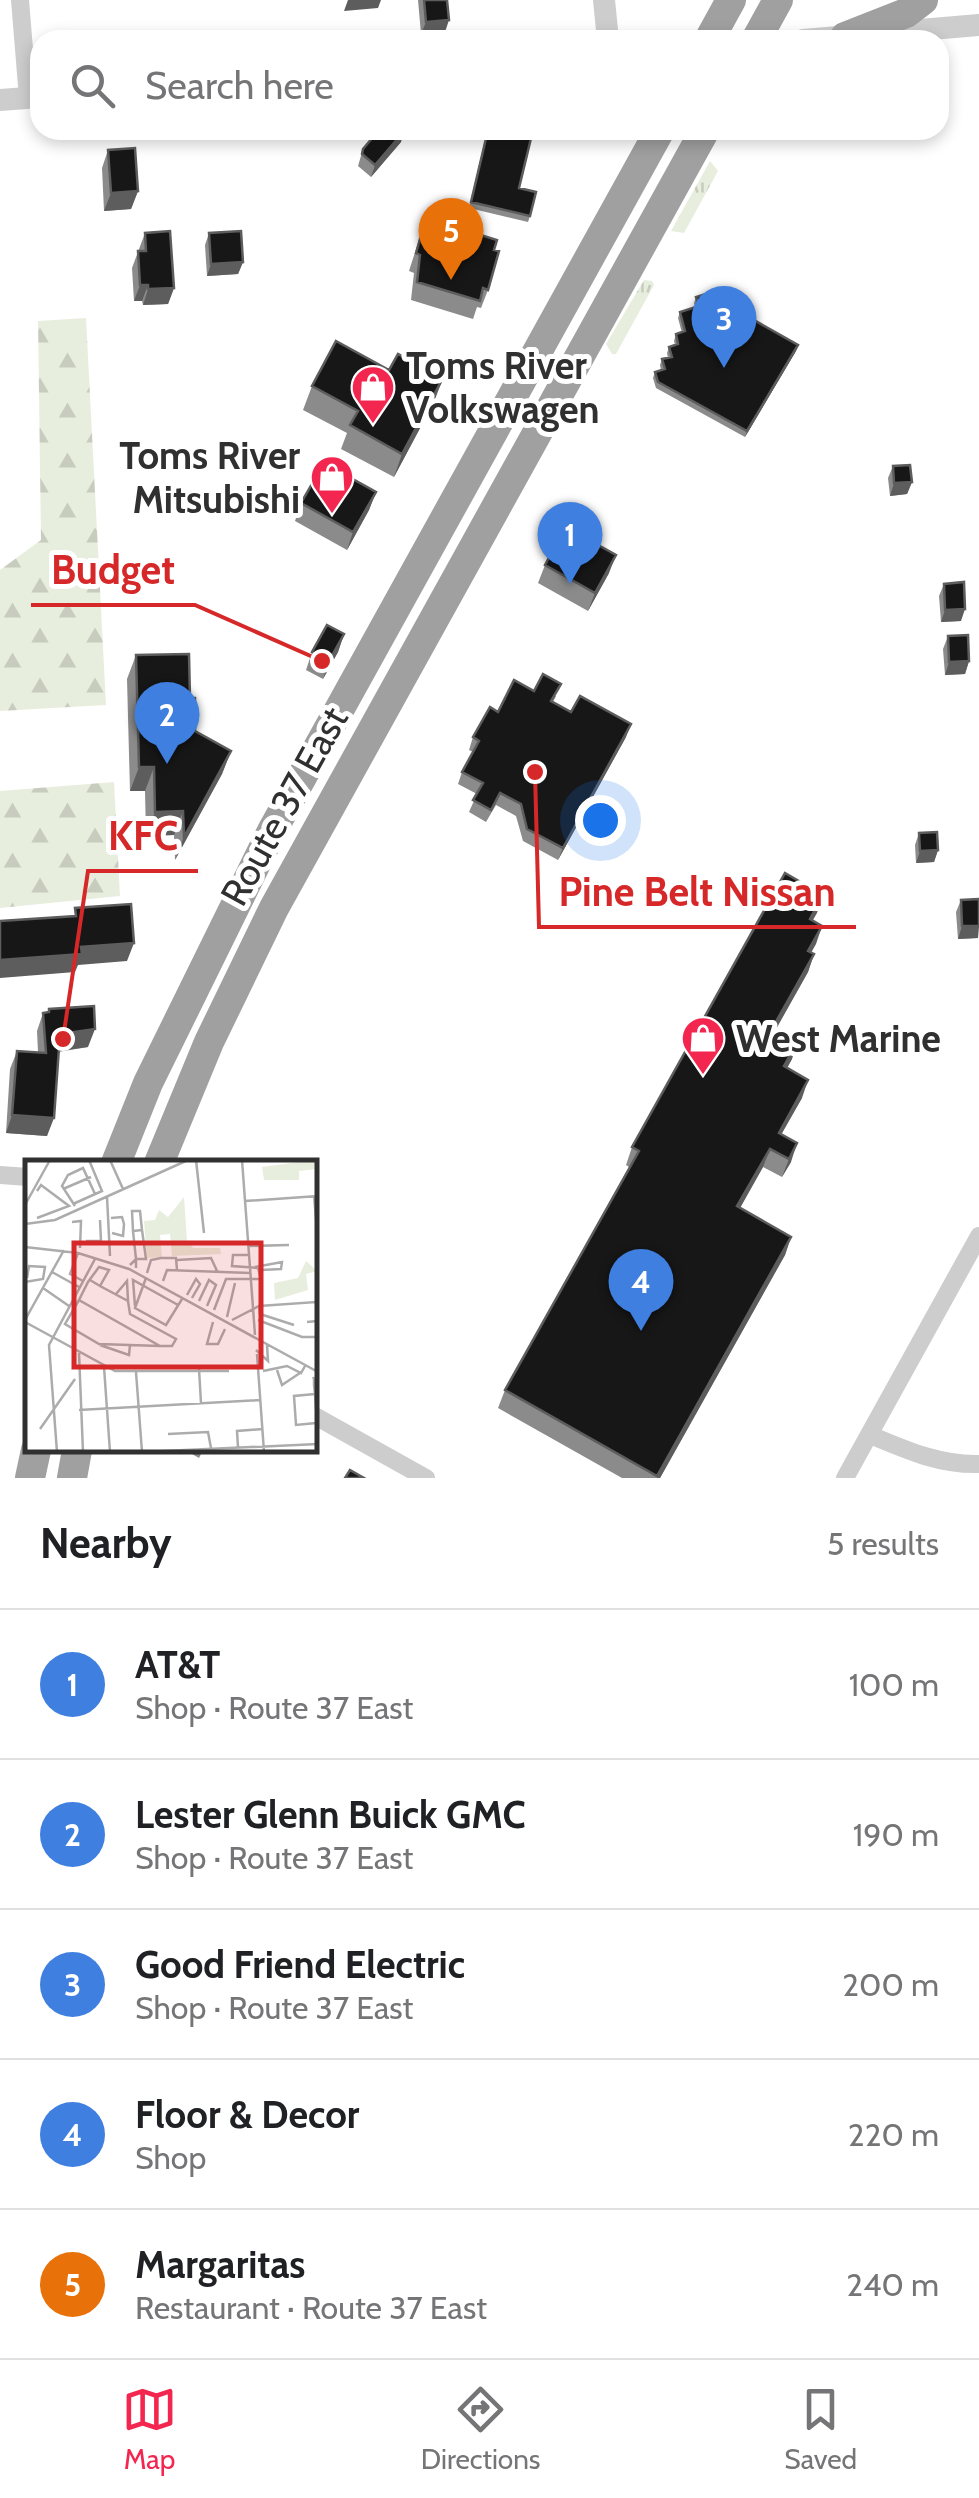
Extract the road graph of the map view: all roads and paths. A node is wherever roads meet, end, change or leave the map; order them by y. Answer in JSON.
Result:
{"nodes":[{"id":1,"x":20,"y":0,"type":"edge"},
{"id":2,"x":604,"y":0,"type":"edge"},
{"id":3,"x":730,"y":0,"type":"edge"},
{"id":4,"x":778,"y":0,"type":"edge"},
{"id":5,"x":922,"y":0,"type":"edge"},
{"id":6,"x":979,"y":25,"type":"edge"},
{"id":7,"x":607,"y":30,"type":"edge"},
{"id":8,"x":715,"y":30,"type":"edge"},
{"id":9,"x":762,"y":30,"type":"edge"},
{"id":10,"x":863,"y":30,"type":"edge"},
{"id":11,"x":923,"y":30,"type":"edge"},
{"id":12,"x":30,"y":69,"type":"edge"},
{"id":13,"x":30,"y":97,"type":"edge"},
{"id":14,"x":0,"y":100,"type":"edge"},
{"id":15,"x":654,"y":140,"type":"edge"},
{"id":16,"x":699,"y":140,"type":"edge"},
{"id":17,"x":117,"y":1160,"type":"edge"},
{"id":18,"x":160,"y":1160,"type":"edge"},
{"id":19,"x":0,"y":1175,"type":"edge"},
{"id":20,"x":25,"y":1176,"type":"edge"},
{"id":21,"x":978,"y":1240,"type":"edge"},
{"id":22,"x":318,"y":1418,"type":"edge"},
{"id":23,"x":870,"y":1435,"type":"junction"},
{"id":24,"x":35,"y":1453,"type":"edge"},
{"id":25,"x":76,"y":1453,"type":"edge"},
{"id":26,"x":979,"y":1464,"type":"edge"},
{"id":27,"x":30,"y":1478,"type":"edge"},
{"id":28,"x":72,"y":1478,"type":"edge"},
{"id":29,"x":426,"y":1478,"type":"edge"},
{"id":30,"x":845,"y":1478,"type":"edge"}],
"edges":[{"from":1,"to":12,"type":"street"},
{"from":2,"to":7,"type":"street"},
{"from":3,"to":8,"type":"highway"},
{"from":4,"to":9,"type":"highway"},
{"from":5,"to":10,"type":"highway"},
{"from":6,"to":11,"type":"street"},
{"from":13,"to":14,"type":"street"},
{"from":15,"to":17,"type":"highway","name":"Route 37 East"},
{"from":16,"to":18,"type":"highway","name":"Route 37 East"},
{"from":19,"to":20,"type":"street"},
{"from":21,"to":23,"type":"street"},
{"from":22,"to":29,"type":"street"},
{"from":23,"to":26,"type":"street"},
{"from":23,"to":30,"type":"street"},
{"from":24,"to":27,"type":"highway"},
{"from":25,"to":28,"type":"highway"}]}
